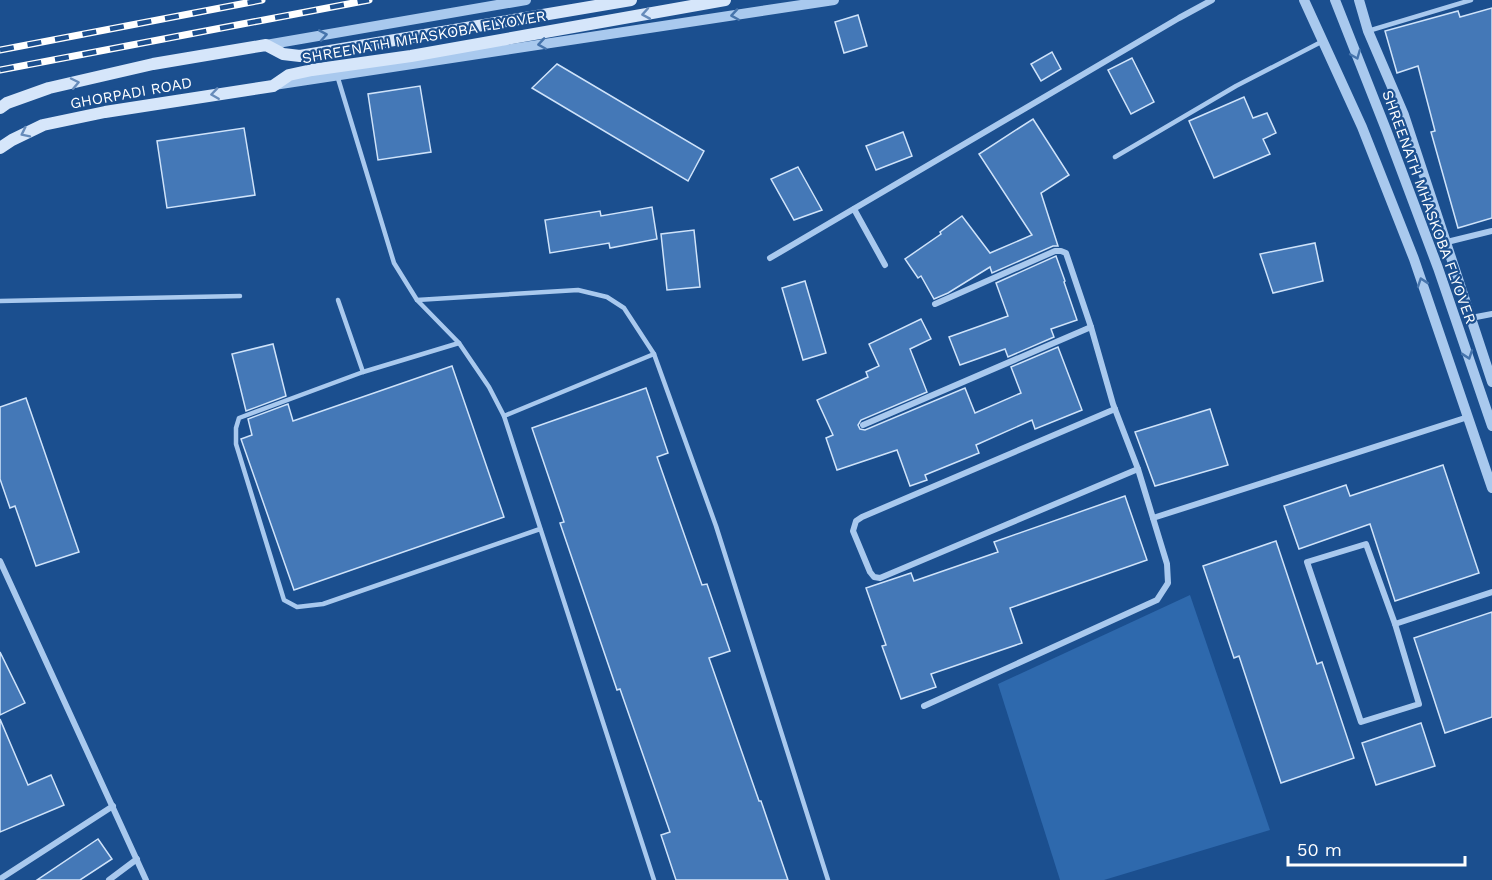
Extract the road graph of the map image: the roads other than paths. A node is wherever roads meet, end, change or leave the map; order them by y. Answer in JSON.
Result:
{"nodes":[{"id":1,"x":526,"y":0,"type":"edge"},
{"id":2,"x":631,"y":0,"type":"edge"},
{"id":3,"x":725,"y":0,"type":"edge"},
{"id":4,"x":834,"y":0,"type":"edge"},
{"id":5,"x":1212,"y":0,"type":"edge"},
{"id":6,"x":1304,"y":0,"type":"edge"},
{"id":7,"x":1335,"y":0,"type":"edge"},
{"id":8,"x":1359,"y":0,"type":"edge"},
{"id":9,"x":1471,"y":0,"type":"edge"},
{"id":10,"x":1368,"y":31,"type":"junction"},
{"id":11,"x":1324,"y":41,"type":"junction"},
{"id":12,"x":266,"y":45,"type":"junction"},
{"id":13,"x":337,"y":75,"type":"junction"},
{"id":14,"x":273,"y":86,"type":"junction"},
{"id":15,"x":0,"y":108,"type":"edge"},
{"id":16,"x":0,"y":148,"type":"edge"},
{"id":17,"x":1116,"y":157,"type":"dead end"},
{"id":18,"x":854,"y":209,"type":"junction"},
{"id":19,"x":1492,"y":231,"type":"edge"},
{"id":20,"x":1447,"y":242,"type":"junction"},
{"id":21,"x":770,"y":258,"type":"dead end"},
{"id":22,"x":885,"y":265,"type":"dead end"},
{"id":23,"x":240,"y":296,"type":"dead end"},
{"id":24,"x":338,"y":300,"type":"dead end"},
{"id":25,"x":417,"y":300,"type":"junction"},
{"id":26,"x":0,"y":301,"type":"edge"},
{"id":27,"x":935,"y":304,"type":"dead end"},
{"id":28,"x":1492,"y":314,"type":"edge"},
{"id":29,"x":1471,"y":318,"type":"junction"},
{"id":30,"x":1091,"y":327,"type":"junction"},
{"id":31,"x":459,"y":343,"type":"junction"},
{"id":32,"x":654,"y":354,"type":"junction"},
{"id":33,"x":363,"y":372,"type":"junction"},
{"id":34,"x":1492,"y":382,"type":"edge"},
{"id":35,"x":1115,"y":409,"type":"junction"},
{"id":36,"x":504,"y":416,"type":"junction"},
{"id":37,"x":1468,"y":417,"type":"junction"},
{"id":38,"x":863,"y":425,"type":"dead end"},
{"id":39,"x":1492,"y":426,"type":"edge"},
{"id":40,"x":1138,"y":469,"type":"junction"},
{"id":41,"x":1492,"y":488,"type":"edge"},
{"id":42,"x":1153,"y":518,"type":"junction"},
{"id":43,"x":540,"y":530,"type":"junction"},
{"id":44,"x":0,"y":561,"type":"edge"},
{"id":45,"x":1492,"y":592,"type":"edge"},
{"id":46,"x":1395,"y":624,"type":"junction"},
{"id":47,"x":924,"y":706,"type":"dead end"},
{"id":48,"x":112,"y":806,"type":"junction"},
{"id":49,"x":137,"y":859,"type":"junction"},
{"id":50,"x":0,"y":879,"type":"edge"},
{"id":51,"x":109,"y":880,"type":"edge"},
{"id":52,"x":146,"y":880,"type":"edge"},
{"id":53,"x":654,"y":880,"type":"edge"},
{"id":54,"x":828,"y":880,"type":"edge"}],
"edges":[{"from":12,"to":1,"type":"street","one_way":true},
{"from":2,"to":12,"type":"main road","name":"SHREENATH MHASKOBA FLYOVER"},
{"from":3,"to":14,"type":"main road","name":"SHREENATH MHASKOBA FLYOVER","one_way":true},
{"from":4,"to":13,"type":"street","one_way":true},
{"from":5,"to":18,"type":"street"},
{"from":6,"to":11,"type":"street"},
{"from":7,"to":39,"type":"street","name":"SHREENATH MHASKOBA FLYOVER","one_way":true},
{"from":8,"to":10,"type":"street"},
{"from":9,"to":10,"type":"lane"},
{"from":10,"to":20,"type":"street"},
{"from":11,"to":17,"type":"lane"},
{"from":37,"to":11,"type":"street","one_way":true},
{"from":15,"to":12,"type":"main road","name":"GHORPADI ROAD","one_way":true},
{"from":13,"to":14,"type":"street"},
{"from":13,"to":25,"type":"lane"},
{"from":14,"to":16,"type":"main road","name":"GHORPADI ROAD","one_way":true},
{"from":18,"to":21,"type":"street"},
{"from":18,"to":22,"type":"street"},
{"from":19,"to":20,"type":"street"},
{"from":20,"to":29,"type":"street"},
{"from":23,"to":26,"type":"lane"},
{"from":24,"to":33,"type":"lane"},
{"from":25,"to":31,"type":"lane"},
{"from":25,"to":32,"type":"lane"},
{"from":27,"to":30,"type":"street"},
{"from":28,"to":29,"type":"street"},
{"from":29,"to":34,"type":"street"},
{"from":30,"to":35,"type":"street"},
{"from":30,"to":38,"type":"street"},
{"from":31,"to":33,"type":"lane"},
{"from":31,"to":36,"type":"lane"},
{"from":32,"to":36,"type":"lane"},
{"from":32,"to":54,"type":"lane"},
{"from":33,"to":43,"type":"lane"},
{"from":35,"to":40,"type":"street"},
{"from":35,"to":40,"type":"street"},
{"from":36,"to":43,"type":"lane"},
{"from":37,"to":41,"type":"street"},
{"from":37,"to":42,"type":"street"},
{"from":40,"to":42,"type":"street"},
{"from":42,"to":47,"type":"street"},
{"from":43,"to":53,"type":"lane"},
{"from":44,"to":48,"type":"street"},
{"from":45,"to":46,"type":"street"},
{"from":46,"to":46,"type":"street"},
{"from":48,"to":49,"type":"street"},
{"from":48,"to":50,"type":"street"},
{"from":49,"to":51,"type":"street"},
{"from":49,"to":52,"type":"street"}]}
